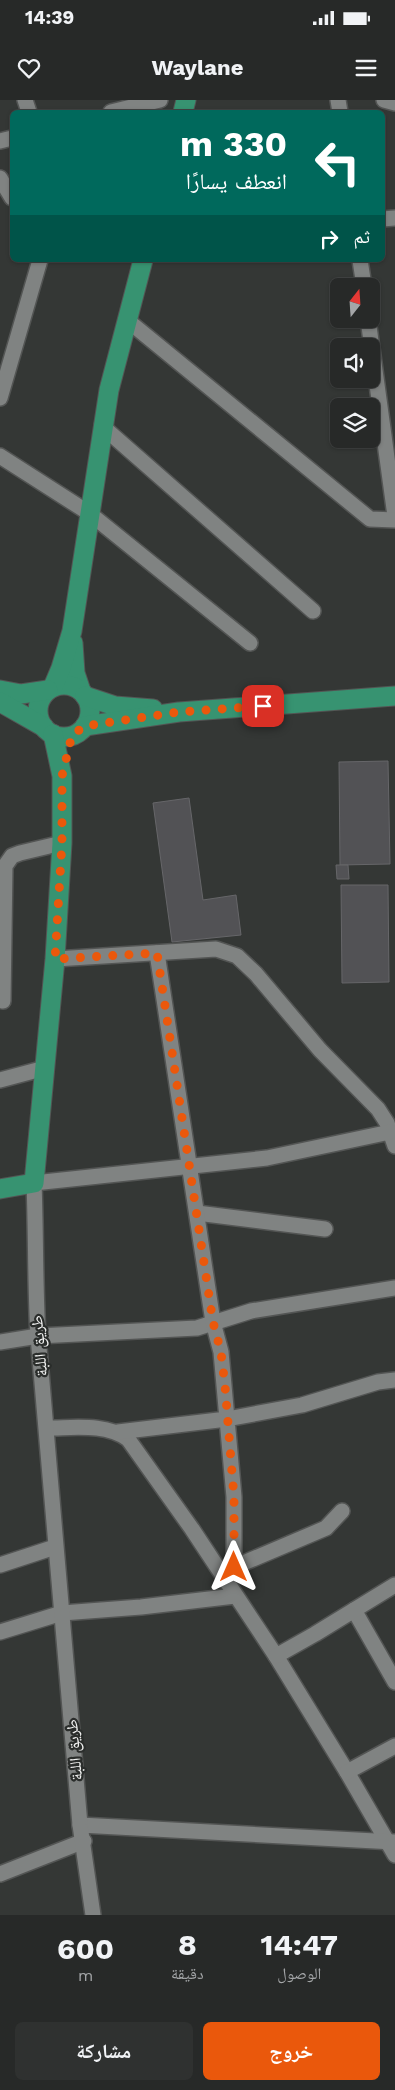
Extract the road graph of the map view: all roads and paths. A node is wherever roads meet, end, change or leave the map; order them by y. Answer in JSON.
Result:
{"nodes":[{"id":1,"x":160,"y":100,"type":"edge"},
{"id":2,"x":384,"y":100,"type":"edge"},
{"id":3,"x":395,"y":103,"type":"edge"},
{"id":4,"x":185,"y":106,"type":"edge"},
{"id":5,"x":119,"y":110,"type":"edge"},
{"id":6,"x":0,"y":178,"type":"edge"},
{"id":7,"x":10,"y":195,"type":"edge"},
{"id":8,"x":39,"y":262,"type":"edge"},
{"id":9,"x":139,"y":262,"type":"edge"},
{"id":10,"x":360,"y":262,"type":"edge"},
{"id":11,"x":363,"y":278,"type":"edge"},
{"id":12,"x":127,"y":320,"type":"junction"},
{"id":13,"x":369,"y":328,"type":"edge"},
{"id":14,"x":0,"y":398,"type":"edge"},
{"id":15,"x":102,"y":426,"type":"junction"},
{"id":16,"x":0,"y":456,"type":"edge"},
{"id":17,"x":89,"y":513,"type":"junction"},
{"id":18,"x":395,"y":518,"type":"edge"},
{"id":19,"x":313,"y":611,"type":"dead end"},
{"id":20,"x":72,"y":631,"type":"junction"},
{"id":21,"x":250,"y":642,"type":"dead end"},
{"id":22,"x":50,"y":689,"type":"junction"},
{"id":23,"x":0,"y":690,"type":"edge"},
{"id":24,"x":83,"y":694,"type":"junction"},
{"id":25,"x":395,"y":696,"type":"edge"},
{"id":26,"x":0,"y":702,"type":"edge"},
{"id":27,"x":179,"y":712,"type":"junction"},
{"id":28,"x":49,"y":730,"type":"junction"},
{"id":29,"x":78,"y":730,"type":"junction"},
{"id":30,"x":62,"y":776,"type":"junction"},
{"id":31,"x":62,"y":843,"type":"junction"},
{"id":32,"x":157,"y":953,"type":"junction"},
{"id":33,"x":55,"y":959,"type":"junction"},
{"id":34,"x":3,"y":1001,"type":"dead end"},
{"id":35,"x":45,"y":1068,"type":"junction"},
{"id":36,"x":0,"y":1080,"type":"edge"},
{"id":37,"x":393,"y":1139,"type":"edge"},
{"id":38,"x":190,"y":1166,"type":"junction"},
{"id":39,"x":34,"y":1183,"type":"junction"},
{"id":40,"x":0,"y":1189,"type":"edge"},
{"id":41,"x":197,"y":1213,"type":"junction"},
{"id":42,"x":325,"y":1229,"type":"dead end"},
{"id":43,"x":395,"y":1288,"type":"edge"},
{"id":44,"x":213,"y":1322,"type":"junction"},
{"id":45,"x":38,"y":1336,"type":"junction"},
{"id":46,"x":0,"y":1342,"type":"edge"},
{"id":47,"x":395,"y":1380,"type":"edge"},
{"id":48,"x":227,"y":1419,"type":"junction"},
{"id":49,"x":47,"y":1428,"type":"junction"},
{"id":50,"x":118,"y":1432,"type":"junction"},
{"id":51,"x":342,"y":1511,"type":"dead end"},
{"id":52,"x":55,"y":1547,"type":"junction"},
{"id":53,"x":0,"y":1565,"type":"edge"},
{"id":54,"x":227,"y":1570,"type":"junction"},
{"id":55,"x":395,"y":1585,"type":"edge"},
{"id":56,"x":235,"y":1596,"type":"junction"},
{"id":57,"x":354,"y":1610,"type":"junction"},
{"id":58,"x":62,"y":1613,"type":"junction"},
{"id":59,"x":0,"y":1632,"type":"edge"},
{"id":60,"x":276,"y":1656,"type":"junction"},
{"id":61,"x":395,"y":1682,"type":"edge"},
{"id":62,"x":395,"y":1746,"type":"edge"},
{"id":63,"x":347,"y":1772,"type":"junction"},
{"id":64,"x":80,"y":1825,"type":"junction"},
{"id":65,"x":84,"y":1842,"type":"junction"},
{"id":66,"x":391,"y":1842,"type":"edge"},
{"id":67,"x":395,"y":1855,"type":"edge"},
{"id":68,"x":0,"y":1874,"type":"edge"},
{"id":69,"x":93,"y":1915,"type":"edge"}],
"edges":[{"from":1,"to":4,"type":"street"},
{"from":1,"to":5,"type":"street"},
{"from":2,"to":3,"type":"street"},
{"from":6,"to":7,"type":"street"},
{"from":8,"to":14,"type":"street"},
{"from":9,"to":12,"type":"main road"},
{"from":10,"to":11,"type":"street"},
{"from":12,"to":15,"type":"main road"},
{"from":12,"to":18,"type":"street"},
{"from":13,"to":18,"type":"street"},
{"from":15,"to":17,"type":"main road"},
{"from":15,"to":19,"type":"street"},
{"from":16,"to":17,"type":"street"},
{"from":17,"to":20,"type":"main road"},
{"from":17,"to":21,"type":"street"},
{"from":20,"to":22,"type":"main road"},
{"from":20,"to":24,"type":"main road"},
{"from":22,"to":23,"type":"main road"},
{"from":22,"to":24,"type":"main road"},
{"from":22,"to":28,"type":"main road"},
{"from":24,"to":27,"type":"main road"},
{"from":24,"to":29,"type":"main road"},
{"from":25,"to":27,"type":"main road"},
{"from":26,"to":28,"type":"main road"},
{"from":27,"to":29,"type":"main road"},
{"from":28,"to":29,"type":"main road"},
{"from":28,"to":30,"type":"main road","name":"طريق اللبة"},
{"from":29,"to":30,"type":"main road","name":"طريق اللبة"},
{"from":30,"to":31,"type":"main road","name":"طريق اللبة"},
{"from":31,"to":33,"type":"main road","name":"طريق اللبة"},
{"from":31,"to":34,"type":"street"},
{"from":32,"to":33,"type":"street"},
{"from":32,"to":37,"type":"street"},
{"from":32,"to":38,"type":"street"},
{"from":33,"to":35,"type":"main road","name":"طريق اللبة"},
{"from":35,"to":36,"type":"street"},
{"from":35,"to":39,"type":"main road","name":"طريق اللبة"},
{"from":37,"to":38,"type":"street"},
{"from":38,"to":39,"type":"street"},
{"from":38,"to":41,"type":"street"},
{"from":39,"to":40,"type":"main road"},
{"from":39,"to":45,"type":"street","name":"طريق اللبة"},
{"from":41,"to":42,"type":"street"},
{"from":41,"to":44,"type":"street"},
{"from":43,"to":44,"type":"street"},
{"from":44,"to":45,"type":"street"},
{"from":44,"to":48,"type":"street"},
{"from":45,"to":46,"type":"street"},
{"from":45,"to":49,"type":"street","name":"طريق اللبة"},
{"from":47,"to":48,"type":"street"},
{"from":48,"to":50,"type":"street"},
{"from":48,"to":54,"type":"street"},
{"from":49,"to":50,"type":"street"},
{"from":49,"to":52,"type":"street","name":"طريق اللبة"},
{"from":50,"to":54,"type":"street"},
{"from":51,"to":54,"type":"street"},
{"from":52,"to":53,"type":"street"},
{"from":52,"to":58,"type":"street","name":"طريق اللبة"},
{"from":54,"to":56,"type":"street"},
{"from":55,"to":57,"type":"street"},
{"from":56,"to":58,"type":"street"},
{"from":56,"to":60,"type":"street"},
{"from":57,"to":60,"type":"street"},
{"from":57,"to":61,"type":"street"},
{"from":58,"to":59,"type":"street"},
{"from":58,"to":64,"type":"street","name":"طريق اللبة"},
{"from":60,"to":63,"type":"street"},
{"from":62,"to":63,"type":"street"},
{"from":63,"to":66,"type":"street"},
{"from":64,"to":65,"type":"street","name":"طريق اللبة"},
{"from":64,"to":66,"type":"street"},
{"from":65,"to":68,"type":"street"},
{"from":65,"to":69,"type":"street","name":"طريق اللبة"},
{"from":66,"to":67,"type":"street"}]}
